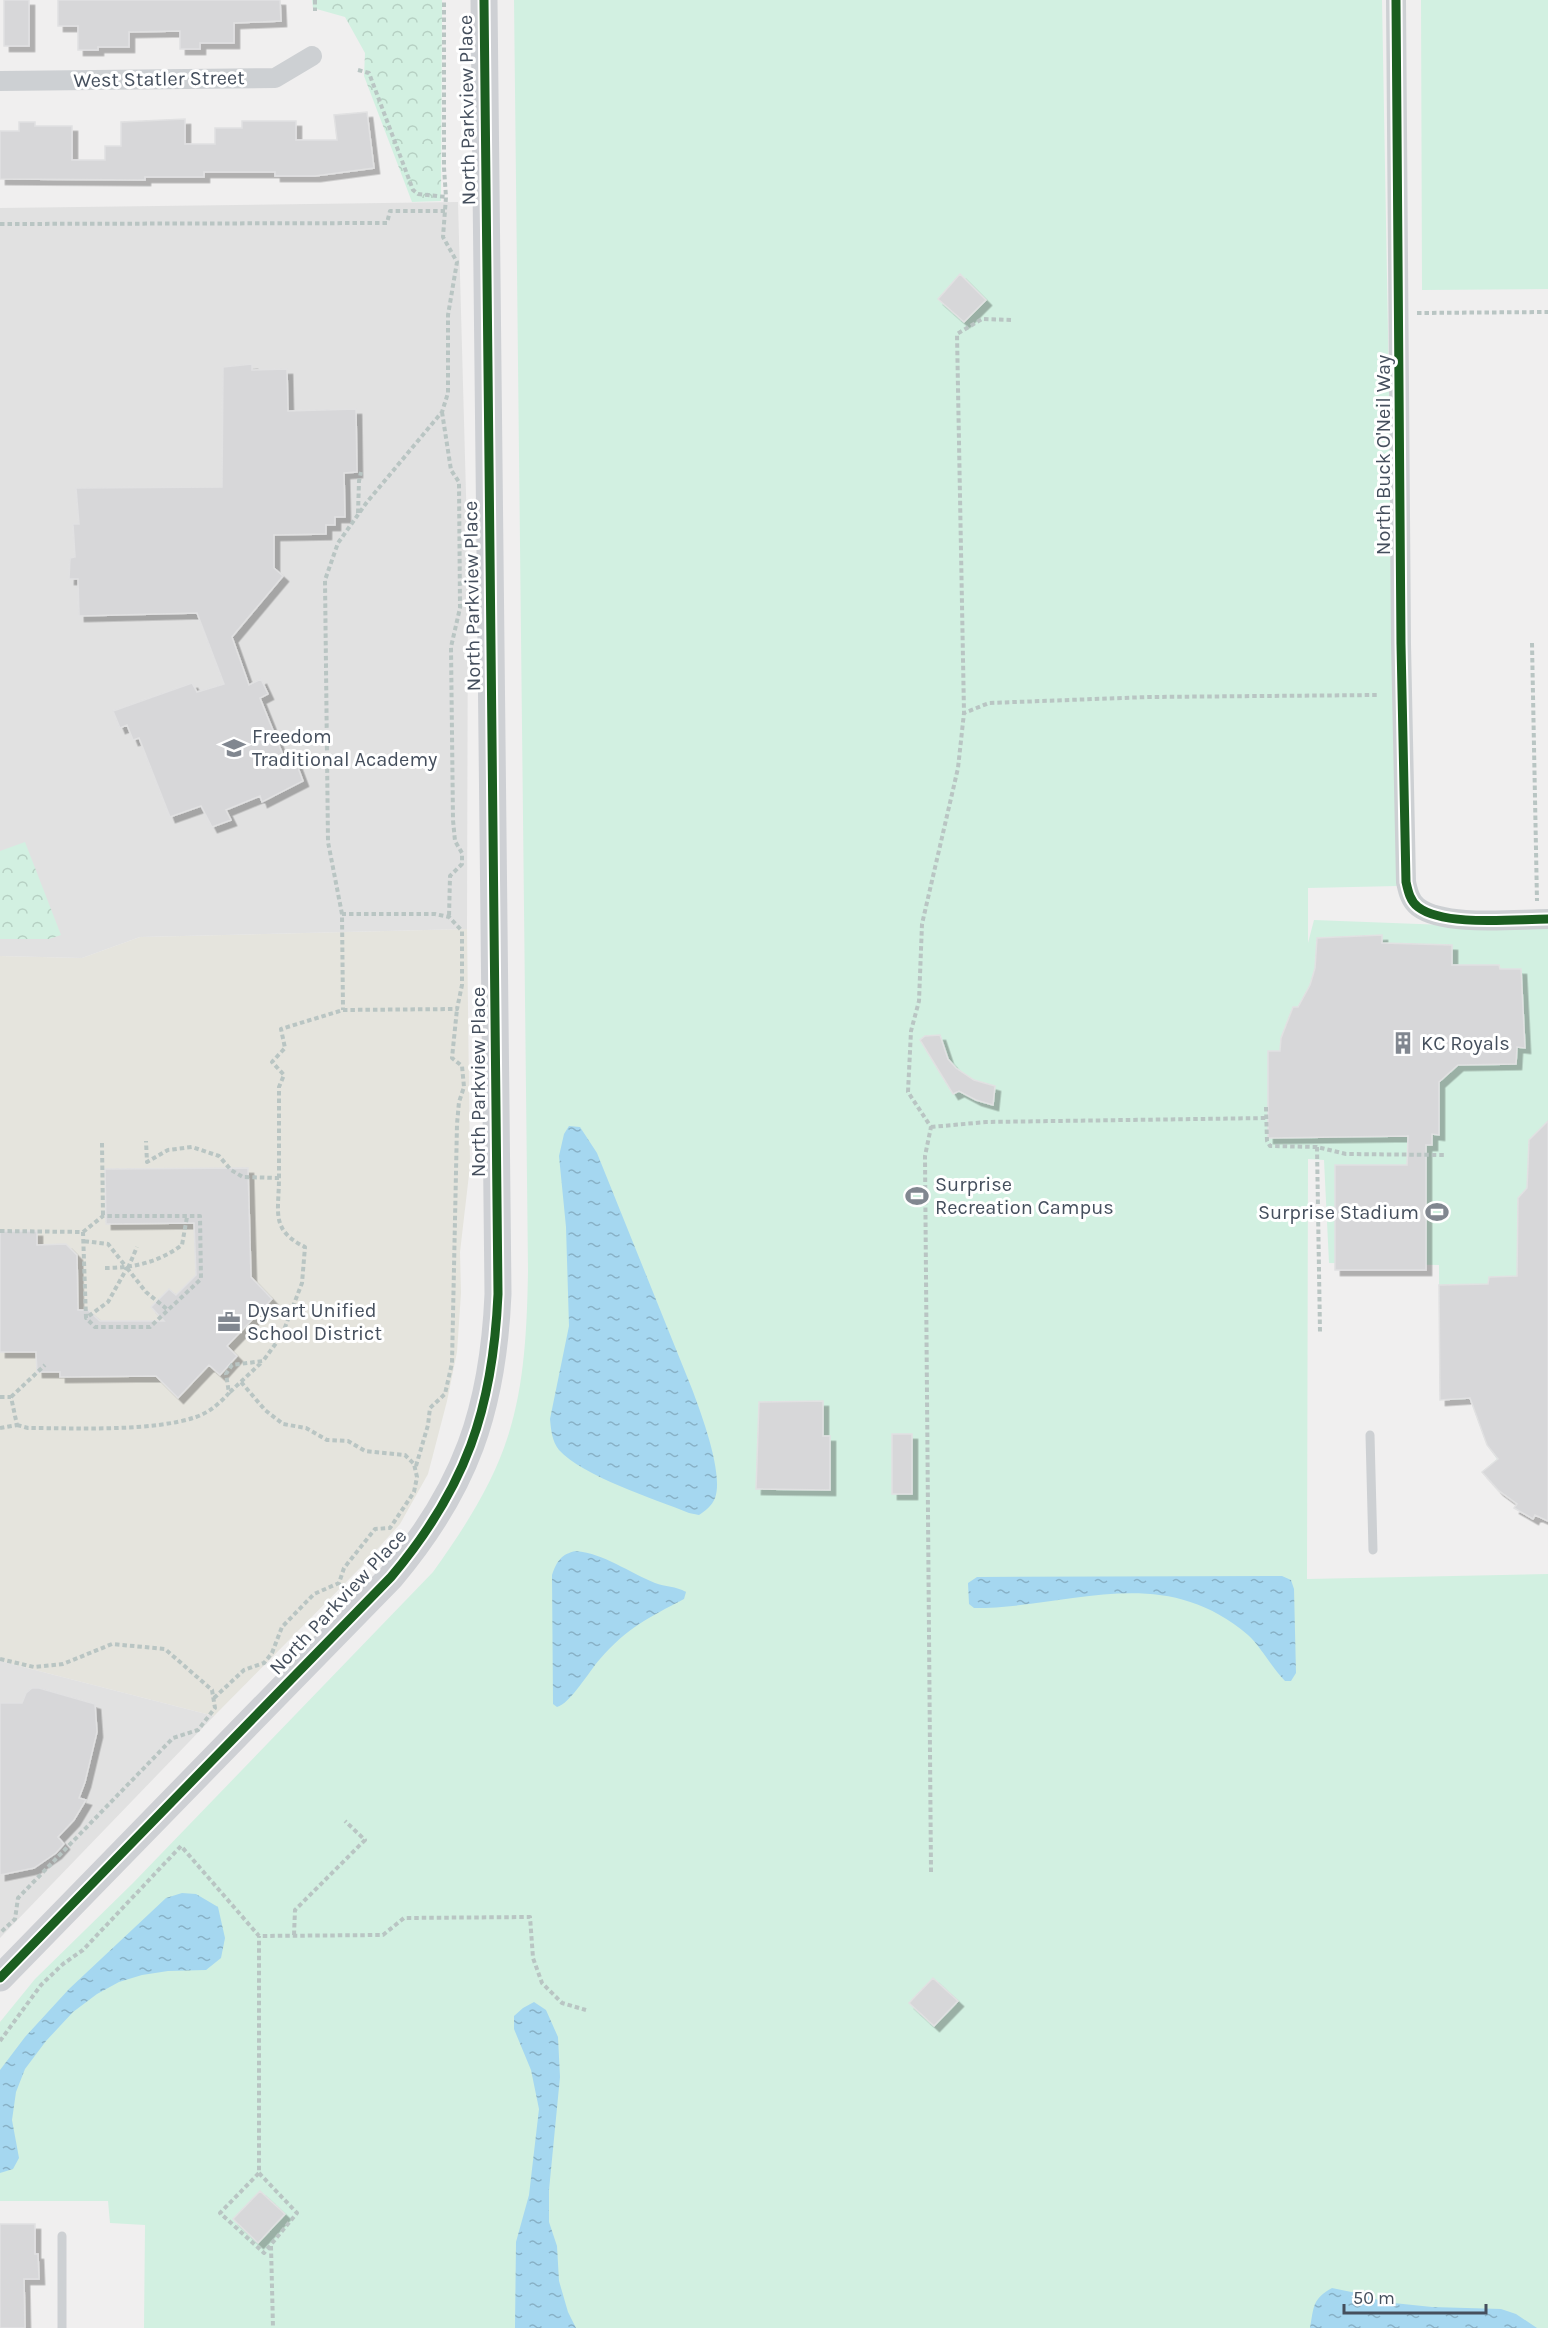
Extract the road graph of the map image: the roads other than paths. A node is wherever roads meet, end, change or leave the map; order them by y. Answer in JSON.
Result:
{"nodes":[{"id":1,"x":484,"y":0,"type":"edge"},
{"id":2,"x":1396,"y":0,"type":"edge"},
{"id":3,"x":312,"y":56,"type":"dead end"},
{"id":4,"x":0,"y":81,"type":"edge"},
{"id":5,"x":1543,"y":919,"type":"edge"},
{"id":6,"x":1370,"y":1435,"type":"dead end"},
{"id":7,"x":1373,"y":1550,"type":"dead end"},
{"id":8,"x":0,"y":1978,"type":"edge"},
{"id":9,"x":62,"y":2236,"type":"dead end"},
{"id":10,"x":62,"y":2328,"type":"edge"}],
"edges":[{"from":1,"to":8,"type":"street","name":"North Parkview Place"},
{"from":2,"to":5,"type":"street","name":"North Buck O'Neil Way"},
{"from":3,"to":4,"type":"street","name":"West Statler Street"},
{"from":6,"to":7,"type":"lane"},
{"from":9,"to":10,"type":"lane"}]}
